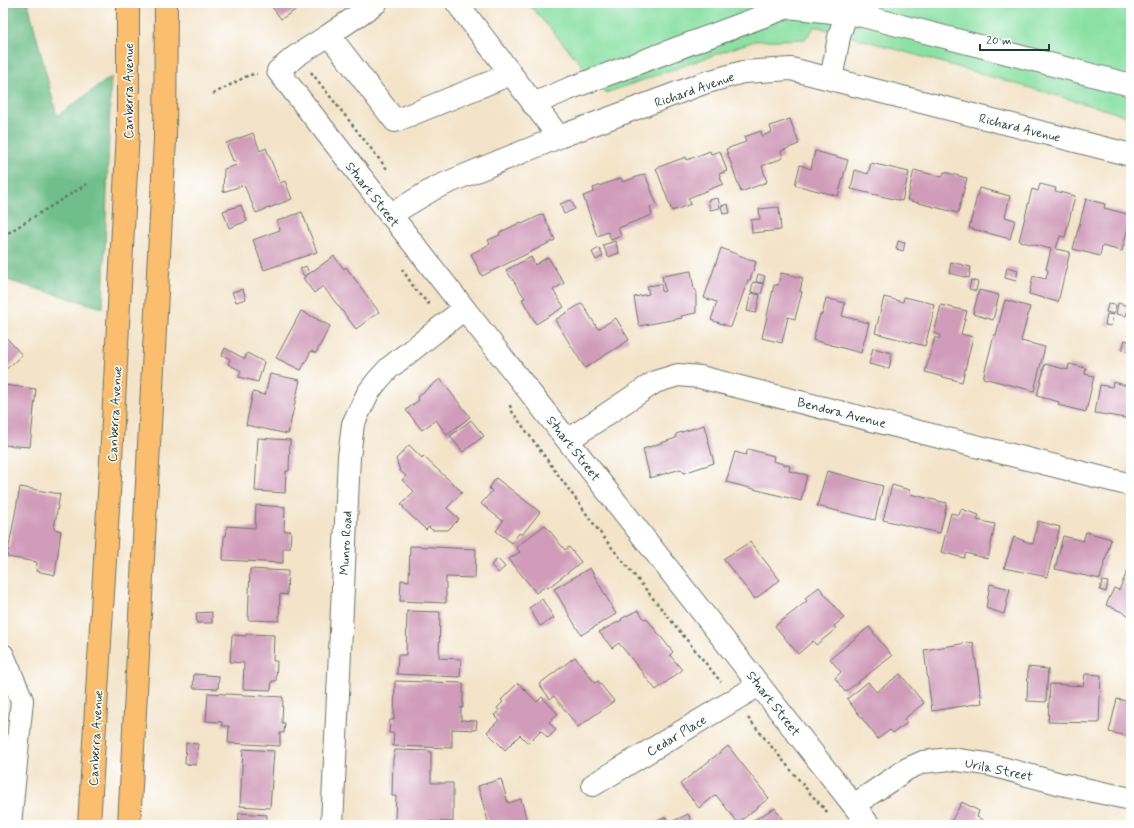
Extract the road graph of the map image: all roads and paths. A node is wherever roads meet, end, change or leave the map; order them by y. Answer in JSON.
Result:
{"nodes":[{"id":1,"x":128,"y":3,"type":"edge"},
{"id":2,"x":166,"y":3,"type":"edge"},
{"id":3,"x":376,"y":3,"type":"edge"},
{"id":4,"x":457,"y":3,"type":"edge"},
{"id":5,"x":846,"y":13,"type":"junction"},
{"id":6,"x":329,"y":35,"type":"junction"},
{"id":7,"x":298,"y":55,"type":"junction"},
{"id":8,"x":278,"y":71,"type":"junction"},
{"id":9,"x":511,"y":74,"type":"junction"},
{"id":10,"x":831,"y":79,"type":"junction"},
{"id":11,"x":1131,"y":85,"type":"edge"},
{"id":12,"x":213,"y":94,"type":"dead end"},
{"id":13,"x":533,"y":104,"type":"junction"},
{"id":14,"x":559,"y":137,"type":"junction"},
{"id":15,"x":1130,"y":150,"type":"edge"},
{"id":16,"x":387,"y":169,"type":"dead end"},
{"id":17,"x":87,"y":184,"type":"dead end"},
{"id":18,"x":390,"y":215,"type":"junction"},
{"id":19,"x":4,"y":235,"type":"edge"},
{"id":20,"x":400,"y":266,"type":"dead end"},
{"id":21,"x":464,"y":309,"type":"junction"},
{"id":22,"x":446,"y":323,"type":"junction"},
{"id":23,"x":510,"y":404,"type":"dead end"},
{"id":24,"x":568,"y":440,"type":"junction"},
{"id":25,"x":1131,"y":485,"type":"edge"},
{"id":26,"x":3,"y":655,"type":"edge"},
{"id":27,"x":759,"y":685,"type":"junction"},
{"id":28,"x":735,"y":700,"type":"junction"},
{"id":29,"x":593,"y":785,"type":"dead end"},
{"id":30,"x":1131,"y":799,"type":"edge"},
{"id":31,"x":854,"y":805,"type":"junction"},
{"id":32,"x":830,"y":815,"type":"dead end"},
{"id":33,"x":10,"y":825,"type":"edge"},
{"id":34,"x":89,"y":825,"type":"edge"},
{"id":35,"x":129,"y":825,"type":"edge"},
{"id":36,"x":332,"y":825,"type":"edge"},
{"id":37,"x":869,"y":825,"type":"edge"}],
"edges":[{"from":1,"to":34,"type":"highway","name":"Canberra Avenue"},
{"from":2,"to":35,"type":"highway"},
{"from":3,"to":6,"type":"street"},
{"from":4,"to":9,"type":"street"},
{"from":5,"to":10,"type":"street"},
{"from":5,"to":11,"type":"street"},
{"from":5,"to":13,"type":"street"},
{"from":6,"to":7,"type":"street"},
{"from":6,"to":9,"type":"street"},
{"from":7,"to":8,"type":"street"},
{"from":7,"to":16,"type":"path"},
{"from":8,"to":12,"type":"path"},
{"from":8,"to":18,"type":"street","name":"Stuart Street"},
{"from":9,"to":13,"type":"street"},
{"from":10,"to":14,"type":"street","name":"Richard Avenue"},
{"from":10,"to":15,"type":"street","name":"Richard Avenue"},
{"from":13,"to":14,"type":"street"},
{"from":14,"to":18,"type":"street","name":"Richard Avenue"},
{"from":17,"to":19,"type":"path"},
{"from":18,"to":21,"type":"street","name":"Stuart Street"},
{"from":20,"to":22,"type":"path"},
{"from":21,"to":22,"type":"street","name":"Munro Road"},
{"from":21,"to":24,"type":"street","name":"Stuart Street"},
{"from":22,"to":36,"type":"street","name":"Munro Road"},
{"from":23,"to":28,"type":"path","name":"Stuart Street"},
{"from":24,"to":25,"type":"street","name":"Bendora Avenue"},
{"from":24,"to":27,"type":"street","name":"Stuart Street"},
{"from":26,"to":33,"type":"street"},
{"from":27,"to":28,"type":"street","name":"Cedar Place"},
{"from":27,"to":31,"type":"street","name":"Stuart Street"},
{"from":28,"to":29,"type":"street","name":"Cedar Place"},
{"from":28,"to":32,"type":"path","name":"Stuart Street"},
{"from":30,"to":31,"type":"street","name":"Urila Street"},
{"from":31,"to":37,"type":"street","name":"Stuart Street"}]}
